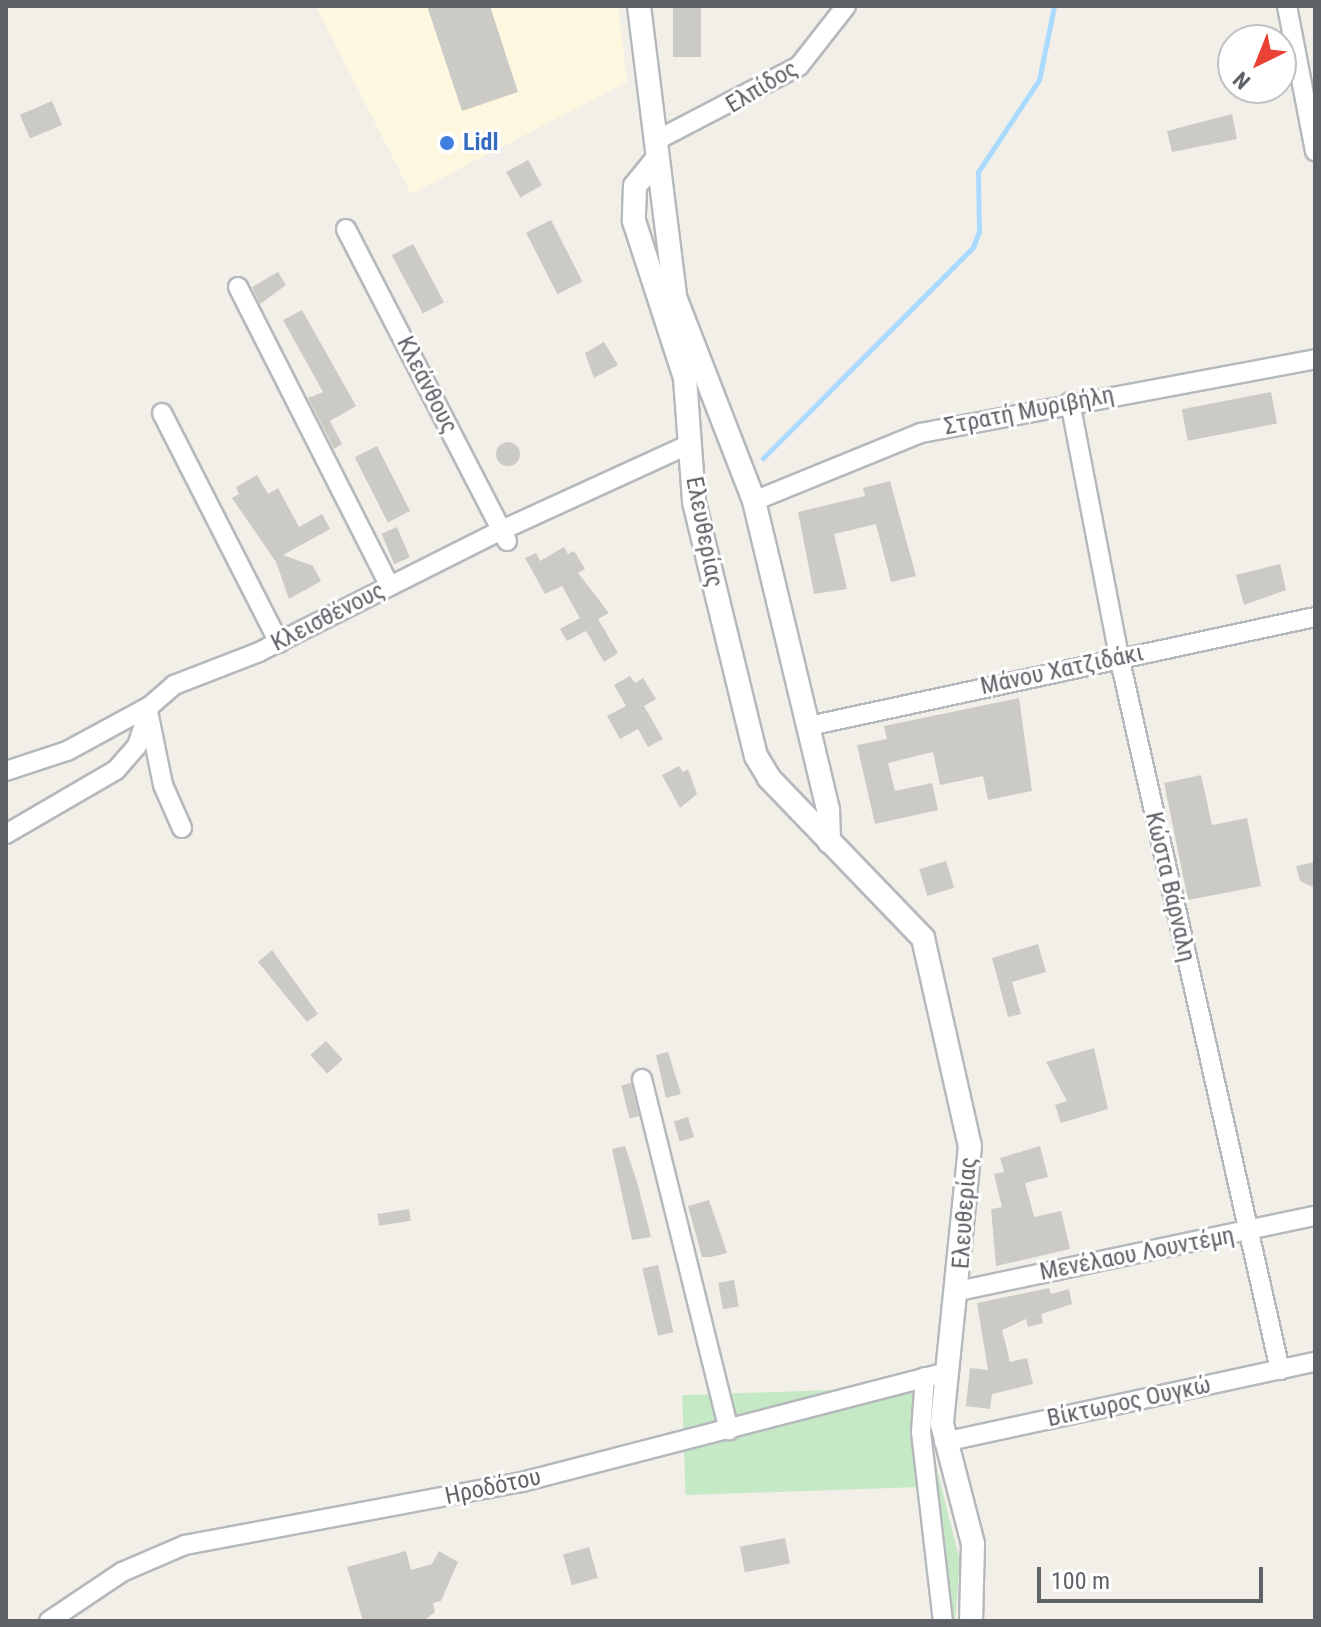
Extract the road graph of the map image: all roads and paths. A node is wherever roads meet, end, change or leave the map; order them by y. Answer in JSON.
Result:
{"nodes":[{"id":1,"x":639,"y":6,"type":"edge"},
{"id":2,"x":846,"y":6,"type":"edge"},
{"id":3,"x":1287,"y":6,"type":"edge"},
{"id":4,"x":1309,"y":85,"type":"edge"},
{"id":5,"x":656,"y":150,"type":"junction"},
{"id":6,"x":1315,"y":151,"type":"edge"},
{"id":7,"x":346,"y":229,"type":"dead end"},
{"id":8,"x":238,"y":287,"type":"dead end"},
{"id":9,"x":1315,"y":359,"type":"edge"},
{"id":10,"x":1070,"y":402,"type":"junction"},
{"id":11,"x":162,"y":413,"type":"dead end"},
{"id":12,"x":690,"y":444,"type":"junction"},
{"id":13,"x":754,"y":501,"type":"junction"},
{"id":14,"x":504,"y":535,"type":"junction"},
{"id":15,"x":390,"y":586,"type":"junction"},
{"id":16,"x":1315,"y":617,"type":"edge"},
{"id":17,"x":279,"y":643,"type":"junction"},
{"id":18,"x":1119,"y":656,"type":"junction"},
{"id":19,"x":150,"y":710,"type":"junction"},
{"id":20,"x":809,"y":726,"type":"junction"},
{"id":21,"x":6,"y":771,"type":"edge"},
{"id":22,"x":182,"y":828,"type":"dead end"},
{"id":23,"x":6,"y":834,"type":"edge"},
{"id":24,"x":829,"y":842,"type":"junction"},
{"id":25,"x":642,"y":1079,"type":"dead end"},
{"id":26,"x":1315,"y":1216,"type":"edge"},
{"id":27,"x":1250,"y":1231,"type":"junction"},
{"id":28,"x":958,"y":1291,"type":"junction"},
{"id":29,"x":1315,"y":1362,"type":"edge"},
{"id":30,"x":1280,"y":1370,"type":"junction"},
{"id":31,"x":948,"y":1372,"type":"junction"},
{"id":32,"x":925,"y":1377,"type":"junction"},
{"id":33,"x":729,"y":1430,"type":"junction"},
{"id":34,"x":944,"y":1442,"type":"junction"},
{"id":35,"x":49,"y":1621,"type":"edge"},
{"id":36,"x":943,"y":1621,"type":"edge"},
{"id":37,"x":971,"y":1621,"type":"edge"}],
"edges":[{"from":1,"to":5,"type":"street","name":"Ελευθερίας"},
{"from":2,"to":5,"type":"street","name":"Ελπίδος"},
{"from":3,"to":4,"type":"street"},
{"from":4,"to":6,"type":"street"},
{"from":5,"to":12,"type":"street","name":"Ελευθερίας"},
{"from":5,"to":13,"type":"street","name":"Ελευθερίας"},
{"from":7,"to":14,"type":"street","name":"Κλεάνθους"},
{"from":8,"to":15,"type":"street"},
{"from":9,"to":10,"type":"street","name":"Στρατή Μυριβήλη"},
{"from":10,"to":13,"type":"street","name":"Στρατή Μυριβήλη"},
{"from":10,"to":18,"type":"street","name":"Κώστα Βάρναλη"},
{"from":11,"to":17,"type":"street"},
{"from":12,"to":14,"type":"street","name":"Κλεισθένους"},
{"from":12,"to":24,"type":"street","name":"Ελευθερίας"},
{"from":13,"to":20,"type":"street","name":"Ελευθερίας"},
{"from":14,"to":15,"type":"street","name":"Κλεισθένους"},
{"from":15,"to":17,"type":"street","name":"Κλεισθένους"},
{"from":16,"to":18,"type":"street","name":"Μάνου Χατζιδάκι"},
{"from":17,"to":19,"type":"street","name":"Κλεισθένους"},
{"from":18,"to":20,"type":"street","name":"Μάνου Χατζιδάκι"},
{"from":18,"to":27,"type":"street","name":"Κώστα Βάρναλη"},
{"from":19,"to":21,"type":"street","name":"Κλεισθένους"},
{"from":19,"to":22,"type":"street"},
{"from":19,"to":23,"type":"street"},
{"from":20,"to":24,"type":"street","name":"Ελευθερίας"},
{"from":24,"to":28,"type":"street","name":"Ελευθερίας"},
{"from":25,"to":33,"type":"street"},
{"from":26,"to":27,"type":"street","name":"Μενέλαου Λουντέμη"},
{"from":27,"to":28,"type":"street","name":"Μενέλαου Λουντέμη"},
{"from":27,"to":30,"type":"street","name":"Κώστα Βάρναλη"},
{"from":28,"to":31,"type":"street","name":"Ελευθερίας"},
{"from":29,"to":30,"type":"street","name":"Βίκτωρος Ουγκώ"},
{"from":30,"to":34,"type":"street","name":"Βίκτωρος Ουγκώ"},
{"from":31,"to":32,"type":"street","name":"Ηροδότου"},
{"from":31,"to":34,"type":"street","name":"Ελευθερίας"},
{"from":32,"to":33,"type":"street","name":"Ηροδότου"},
{"from":32,"to":36,"type":"street"},
{"from":33,"to":35,"type":"street","name":"Ηροδότου"},
{"from":34,"to":37,"type":"street","name":"Ελευθερίας"}]}
